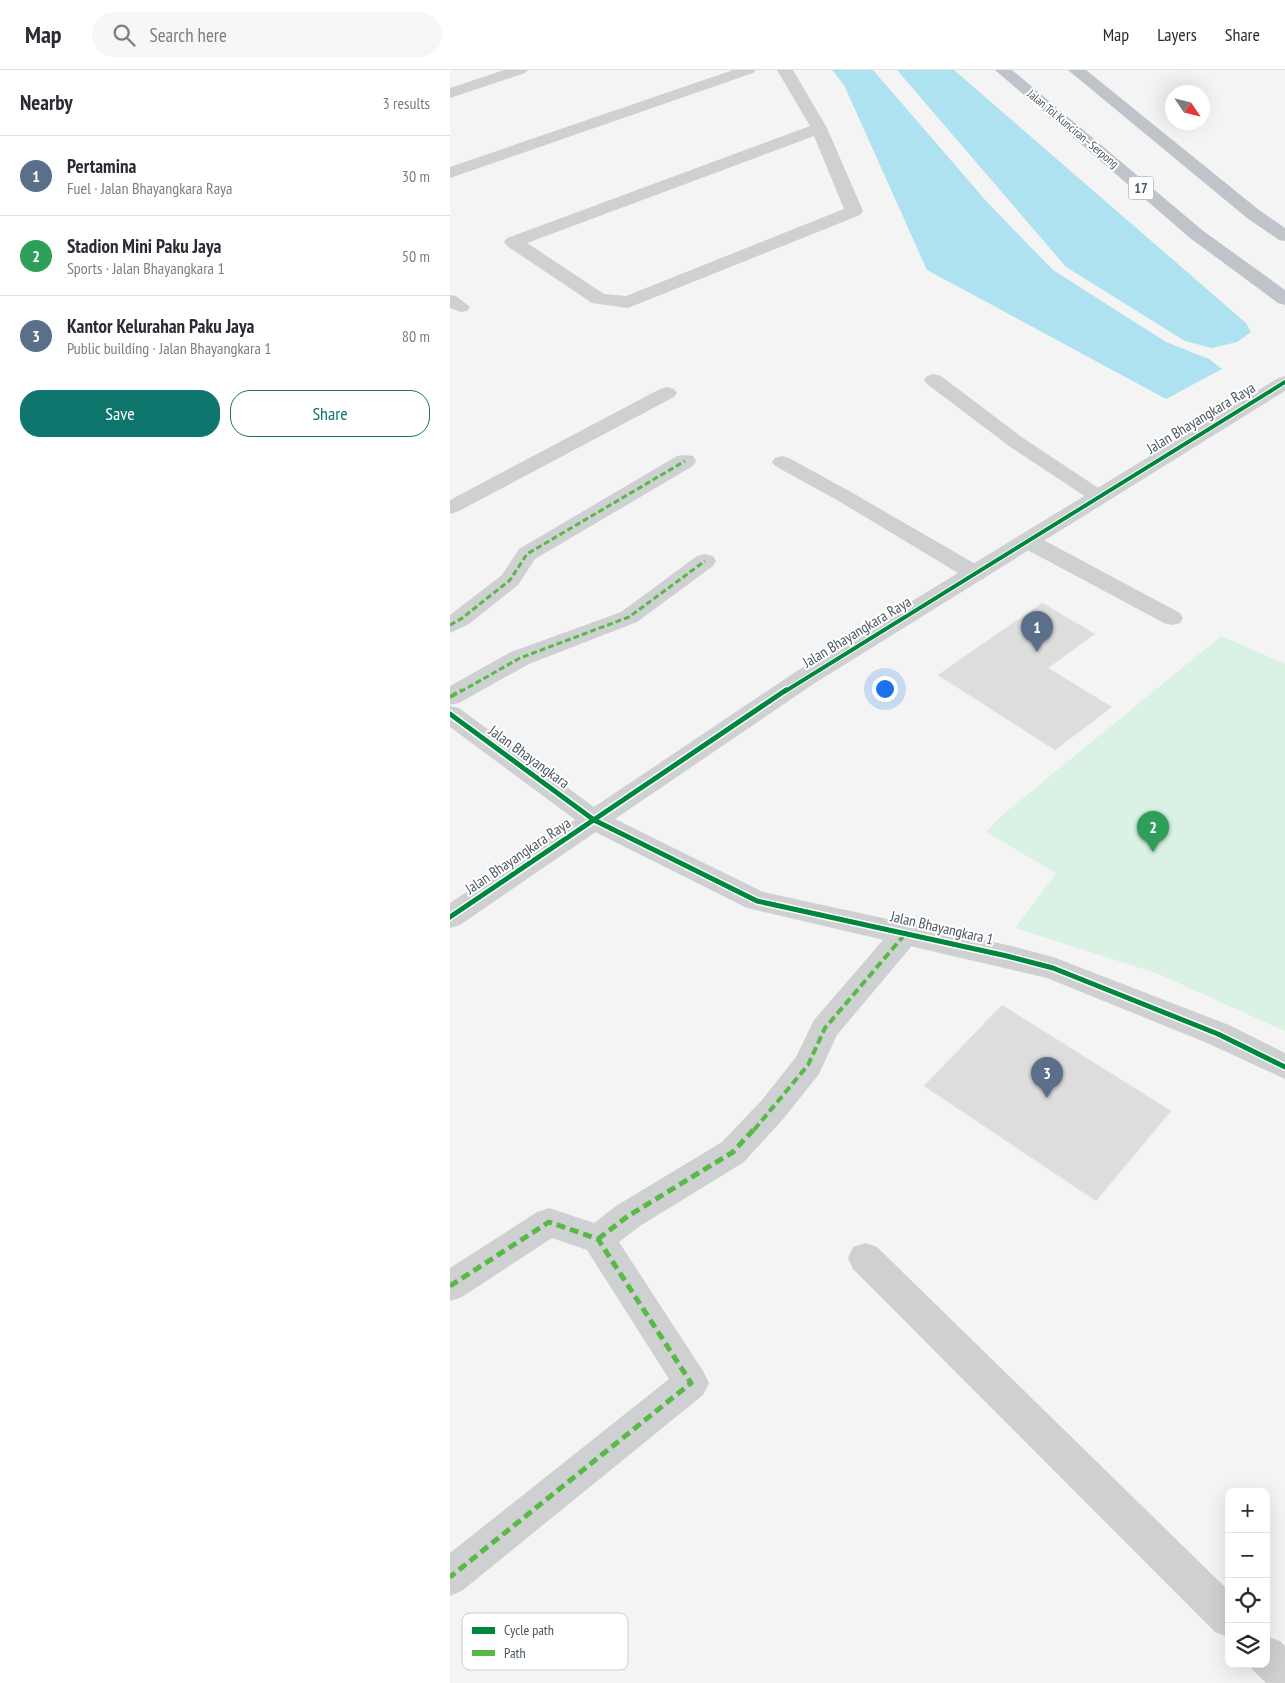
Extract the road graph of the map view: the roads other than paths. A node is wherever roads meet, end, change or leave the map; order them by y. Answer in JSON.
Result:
{"nodes":[{"id":1,"x":520,"y":70,"type":"edge"},
{"id":2,"x":748,"y":70,"type":"edge"},
{"id":3,"x":785,"y":70,"type":"edge"},
{"id":4,"x":1003,"y":70,"type":"edge"},
{"id":5,"x":1076,"y":70,"type":"edge"},
{"id":6,"x":450,"y":93,"type":"edge"},
{"id":7,"x":819,"y":128,"type":"junction"},
{"id":8,"x":450,"y":173,"type":"edge"},
{"id":9,"x":1285,"y":236,"type":"edge"},
{"id":10,"x":1285,"y":299,"type":"edge"},
{"id":11,"x":934,"y":380,"type":"dead end"},
{"id":12,"x":1285,"y":382,"type":"edge"},
{"id":13,"x":666,"y":393,"type":"dead end"},
{"id":14,"x":686,"y":460,"type":"dead end"},
{"id":15,"x":782,"y":462,"type":"dead end"},
{"id":16,"x":1099,"y":497,"type":"junction"},
{"id":17,"x":450,"y":508,"type":"edge"},
{"id":18,"x":1028,"y":541,"type":"junction"},
{"id":19,"x":705,"y":561,"type":"dead end"},
{"id":20,"x":976,"y":574,"type":"junction"},
{"id":21,"x":1172,"y":618,"type":"dead end"},
{"id":22,"x":450,"y":625,"type":"edge"},
{"id":23,"x":450,"y":697,"type":"edge"},
{"id":24,"x":450,"y":714,"type":"edge"},
{"id":25,"x":594,"y":820,"type":"junction"},
{"id":26,"x":450,"y":917,"type":"edge"},
{"id":27,"x":906,"y":933,"type":"junction"},
{"id":28,"x":1285,"y":1067,"type":"edge"},
{"id":29,"x":598,"y":1239,"type":"junction"},
{"id":30,"x":865,"y":1258,"type":"dead end"},
{"id":31,"x":450,"y":1286,"type":"edge"},
{"id":32,"x":450,"y":1577,"type":"edge"},
{"id":33,"x":1225,"y":1614,"type":"edge"},
{"id":34,"x":1270,"y":1659,"type":"edge"},
{"id":35,"x":1285,"y":1674,"type":"edge"}],
"edges":[{"from":1,"to":6,"type":"street"},
{"from":2,"to":8,"type":"street"},
{"from":3,"to":7,"type":"street"},
{"from":4,"to":10,"type":"highway","name":"Jalan Tol Kunciran–Serpong","number":"17"},
{"from":5,"to":9,"type":"highway"},
{"from":7,"to":7,"type":"street"},
{"from":11,"to":16,"type":"lane"},
{"from":12,"to":16,"type":"street","name":"Jalan Bhayangkara Raya"},
{"from":13,"to":17,"type":"lane"},
{"from":14,"to":22,"type":"street"},
{"from":15,"to":20,"type":"lane"},
{"from":16,"to":18,"type":"street","name":"Jalan Bhayangkara Raya"},
{"from":18,"to":20,"type":"street","name":"Jalan Bhayangkara Raya"},
{"from":18,"to":21,"type":"lane"},
{"from":19,"to":23,"type":"street"},
{"from":20,"to":25,"type":"street","name":"Jalan Bhayangkara Raya"},
{"from":24,"to":25,"type":"street","name":"Jalan Bhayangkara"},
{"from":25,"to":26,"type":"street","name":"Jalan Bhayangkara Raya"},
{"from":25,"to":27,"type":"street","name":"Jalan Bhayangkara 1"},
{"from":27,"to":28,"type":"street","name":"Jalan Bhayangkara 1"},
{"from":27,"to":29,"type":"street"},
{"from":29,"to":31,"type":"street"},
{"from":29,"to":32,"type":"street"},
{"from":30,"to":33,"type":"street"},
{"from":34,"to":35,"type":"street"}]}
